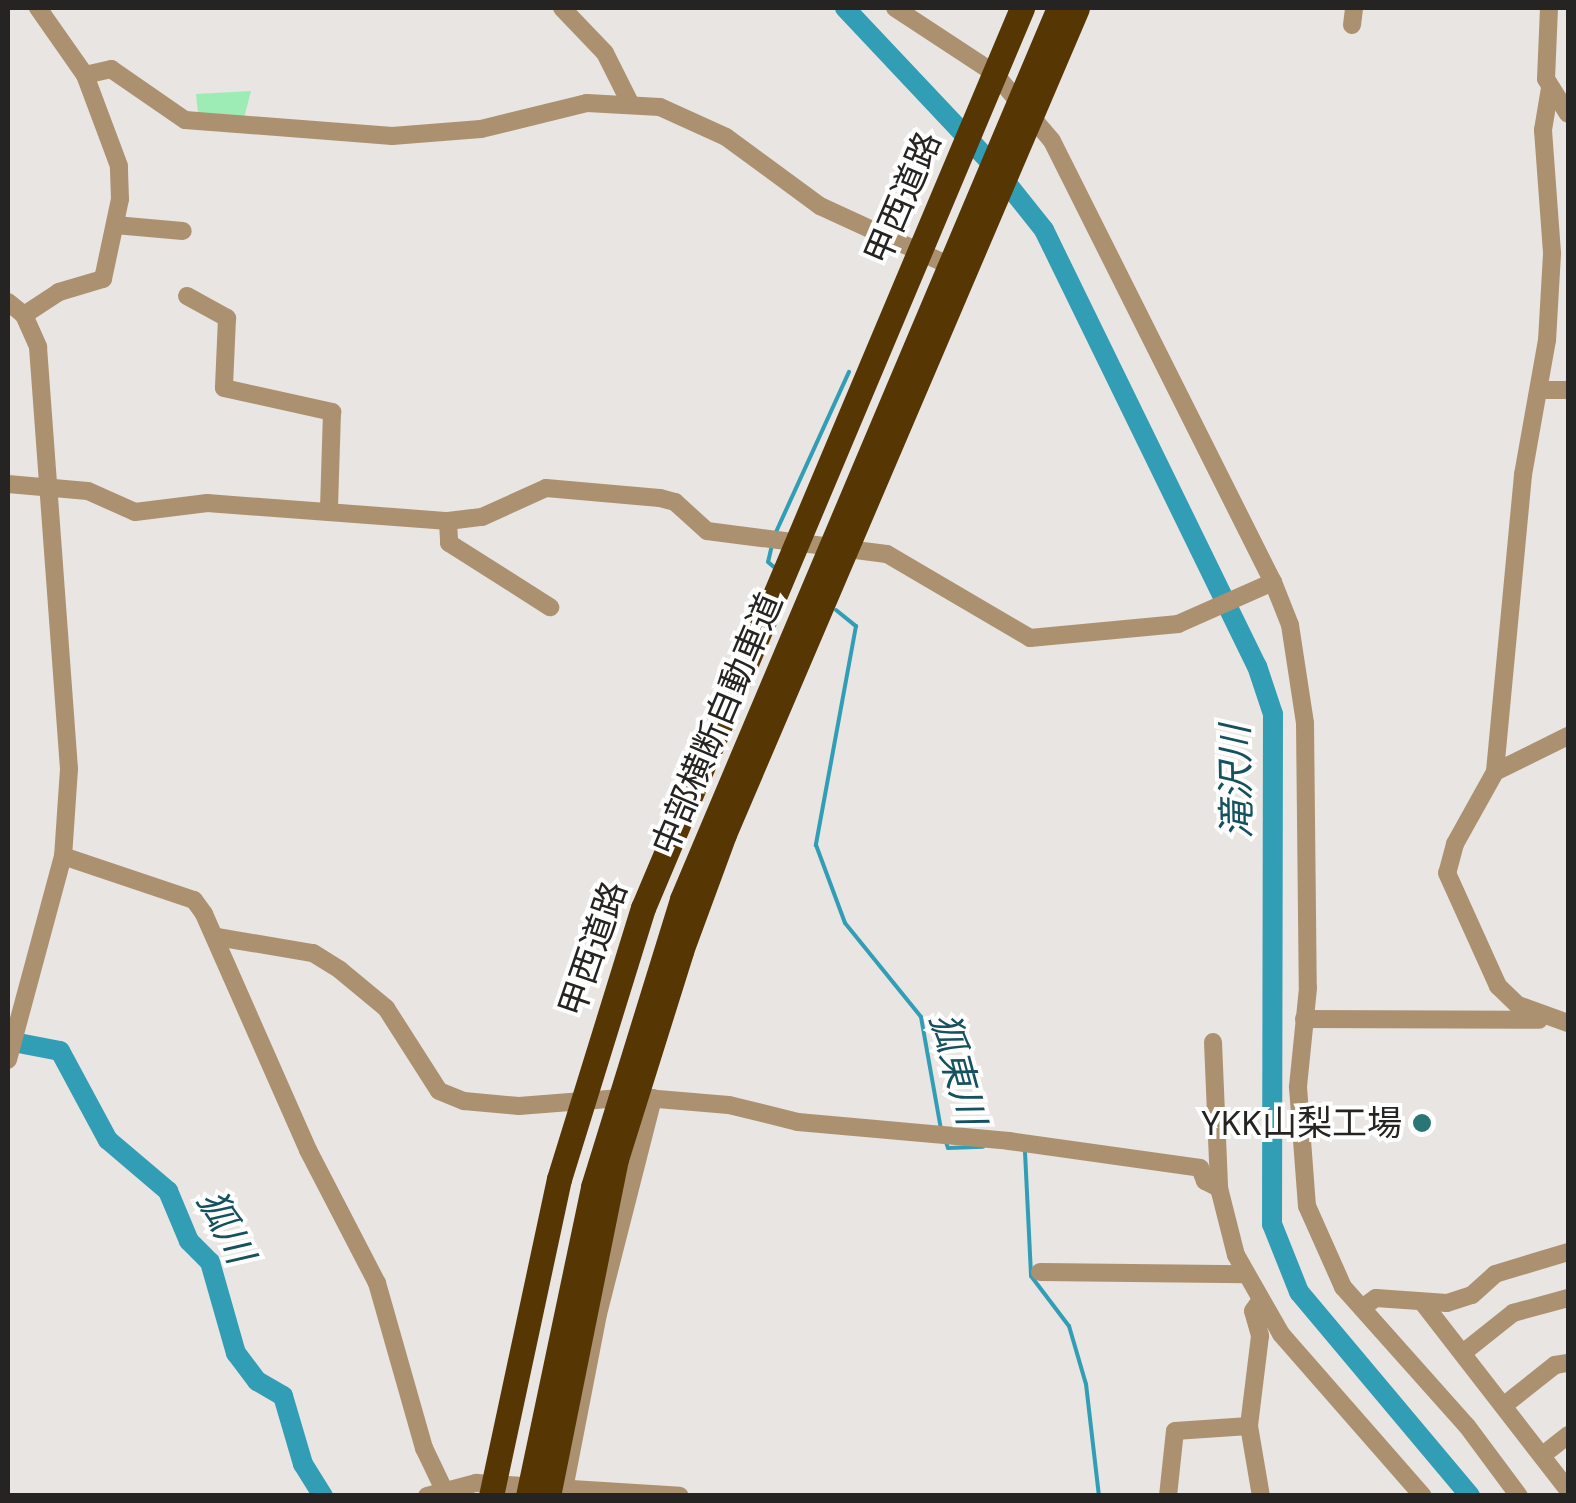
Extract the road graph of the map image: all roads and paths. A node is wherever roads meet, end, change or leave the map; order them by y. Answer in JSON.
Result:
{"nodes":[{"id":1,"x":38,"y":8,"type":"edge"},
{"id":2,"x":562,"y":8,"type":"edge"},
{"id":3,"x":895,"y":8,"type":"edge"},
{"id":4,"x":1022,"y":8,"type":"edge"},
{"id":5,"x":1059,"y":8,"type":"edge"},
{"id":6,"x":1077,"y":8,"type":"edge"},
{"id":7,"x":1550,"y":8,"type":"edge"},
{"id":8,"x":86,"y":75,"type":"junction"},
{"id":9,"x":989,"y":85,"type":"junction"},
{"id":10,"x":1550,"y":88,"type":"junction"},
{"id":11,"x":630,"y":103,"type":"junction"},
{"id":12,"x":1032,"y":114,"type":"junction"},
{"id":13,"x":1568,"y":114,"type":"edge"},
{"id":14,"x":115,"y":224,"type":"junction"},
{"id":15,"x":1559,"y":224,"type":"edge"},
{"id":16,"x":184,"y":231,"type":"dead end"},
{"id":17,"x":918,"y":250,"type":"junction"},
{"id":18,"x":964,"y":273,"type":"junction"},
{"id":19,"x":187,"y":296,"type":"dead end"},
{"id":20,"x":8,"y":302,"type":"edge"},
{"id":21,"x":24,"y":316,"type":"junction"},
{"id":22,"x":1542,"y":390,"type":"junction"},
{"id":23,"x":1568,"y":390,"type":"edge"},
{"id":24,"x":47,"y":483,"type":"junction"},
{"id":25,"x":8,"y":484,"type":"edge"},
{"id":26,"x":329,"y":509,"type":"junction"},
{"id":27,"x":448,"y":521,"type":"junction"},
{"id":28,"x":788,"y":544,"type":"junction"},
{"id":29,"x":846,"y":547,"type":"junction"},
{"id":30,"x":1267,"y":585,"type":"junction"},
{"id":31,"x":550,"y":607,"type":"dead end"},
{"id":32,"x":1568,"y":736,"type":"edge"},
{"id":33,"x":1494,"y":772,"type":"junction"},
{"id":34,"x":62,"y":856,"type":"junction"},
{"id":35,"x":217,"y":937,"type":"junction"},
{"id":36,"x":1304,"y":1019,"type":"junction"},
{"id":37,"x":1548,"y":1020,"type":"junction"},
{"id":38,"x":1568,"y":1023,"type":"edge"},
{"id":39,"x":1214,"y":1042,"type":"dead end"},
{"id":40,"x":8,"y":1058,"type":"edge"},
{"id":41,"x":644,"y":1098,"type":"junction"},
{"id":42,"x":580,"y":1101,"type":"junction"},
{"id":43,"x":1221,"y":1197,"type":"junction"},
{"id":44,"x":1568,"y":1252,"type":"edge"},
{"id":45,"x":1040,"y":1272,"type":"dead end"},
{"id":46,"x":1246,"y":1274,"type":"junction"},
{"id":47,"x":1568,"y":1298,"type":"edge"},
{"id":48,"x":1260,"y":1301,"type":"junction"},
{"id":49,"x":1423,"y":1303,"type":"junction"},
{"id":50,"x":1362,"y":1308,"type":"junction"},
{"id":51,"x":1464,"y":1352,"type":"junction"},
{"id":52,"x":1568,"y":1363,"type":"edge"},
{"id":53,"x":1506,"y":1404,"type":"junction"},
{"id":54,"x":1249,"y":1426,"type":"junction"},
{"id":55,"x":1568,"y":1435,"type":"edge"},
{"id":56,"x":1544,"y":1454,"type":"junction"},
{"id":57,"x":1568,"y":1490,"type":"edge"},
{"id":58,"x":492,"y":1491,"type":"edge"},
{"id":59,"x":548,"y":1492,"type":"edge"},
{"id":60,"x":439,"y":1494,"type":"edge"},
{"id":61,"x":680,"y":1496,"type":"edge"},
{"id":62,"x":1168,"y":1496,"type":"edge"},
{"id":63,"x":1261,"y":1496,"type":"edge"},
{"id":64,"x":1423,"y":1496,"type":"edge"},
{"id":65,"x":1519,"y":1496,"type":"edge"}],
"edges":[{"from":1,"to":8,"type":"street"},
{"from":2,"to":11,"type":"street"},
{"from":3,"to":9,"type":"street"},
{"from":4,"to":9,"type":"highway","name":"甲西道路"},
{"from":5,"to":59,"type":"highway","name":"中部横断自動車道","bridge":true},
{"from":6,"to":12,"type":"highway"},
{"from":7,"to":10,"type":"street"},
{"from":8,"to":11,"type":"street"},
{"from":8,"to":14,"type":"street"},
{"from":9,"to":12,"type":"street"},
{"from":9,"to":17,"type":"highway","name":"甲西道路"},
{"from":10,"to":13,"type":"street"},
{"from":10,"to":15,"type":"street"},
{"from":11,"to":17,"type":"street"},
{"from":12,"to":18,"type":"highway"},
{"from":12,"to":30,"type":"street"},
{"from":14,"to":16,"type":"street"},
{"from":14,"to":21,"type":"street"},
{"from":15,"to":22,"type":"street"},
{"from":17,"to":18,"type":"street"},
{"from":17,"to":28,"type":"highway","name":"甲西道路"},
{"from":18,"to":29,"type":"highway"},
{"from":19,"to":26,"type":"street"},
{"from":20,"to":21,"type":"street"},
{"from":21,"to":24,"type":"street"},
{"from":22,"to":23,"type":"street"},
{"from":22,"to":33,"type":"street"},
{"from":24,"to":25,"type":"street"},
{"from":24,"to":26,"type":"street"},
{"from":24,"to":34,"type":"street"},
{"from":26,"to":27,"type":"street"},
{"from":27,"to":28,"type":"street"},
{"from":27,"to":31,"type":"street"},
{"from":28,"to":29,"type":"street"},
{"from":28,"to":42,"type":"highway","name":"甲西道路"},
{"from":29,"to":30,"type":"street"},
{"from":29,"to":41,"type":"highway"},
{"from":30,"to":36,"type":"street"},
{"from":32,"to":33,"type":"street"},
{"from":33,"to":37,"type":"street"},
{"from":34,"to":35,"type":"street"},
{"from":34,"to":40,"type":"street"},
{"from":35,"to":42,"type":"street"},
{"from":35,"to":60,"type":"street"},
{"from":36,"to":37,"type":"street"},
{"from":36,"to":50,"type":"street"},
{"from":37,"to":38,"type":"street"},
{"from":39,"to":43,"type":"street"},
{"from":41,"to":42,"type":"street"},
{"from":41,"to":43,"type":"street"},
{"from":41,"to":59,"type":"highway"},
{"from":42,"to":58,"type":"highway","name":"甲西道路"},
{"from":43,"to":46,"type":"street"},
{"from":44,"to":49,"type":"street"},
{"from":45,"to":46,"type":"street"},
{"from":46,"to":48,"type":"street"},
{"from":47,"to":51,"type":"street"},
{"from":48,"to":54,"type":"street"},
{"from":48,"to":64,"type":"street"},
{"from":49,"to":50,"type":"street"},
{"from":49,"to":51,"type":"street"},
{"from":50,"to":65,"type":"street"},
{"from":51,"to":53,"type":"street"},
{"from":52,"to":53,"type":"street"},
{"from":53,"to":56,"type":"street"},
{"from":54,"to":62,"type":"street"},
{"from":54,"to":63,"type":"street"},
{"from":55,"to":56,"type":"street"},
{"from":56,"to":57,"type":"street"},
{"from":58,"to":59,"type":"street"},
{"from":58,"to":60,"type":"street"},
{"from":59,"to":61,"type":"street"}]}
